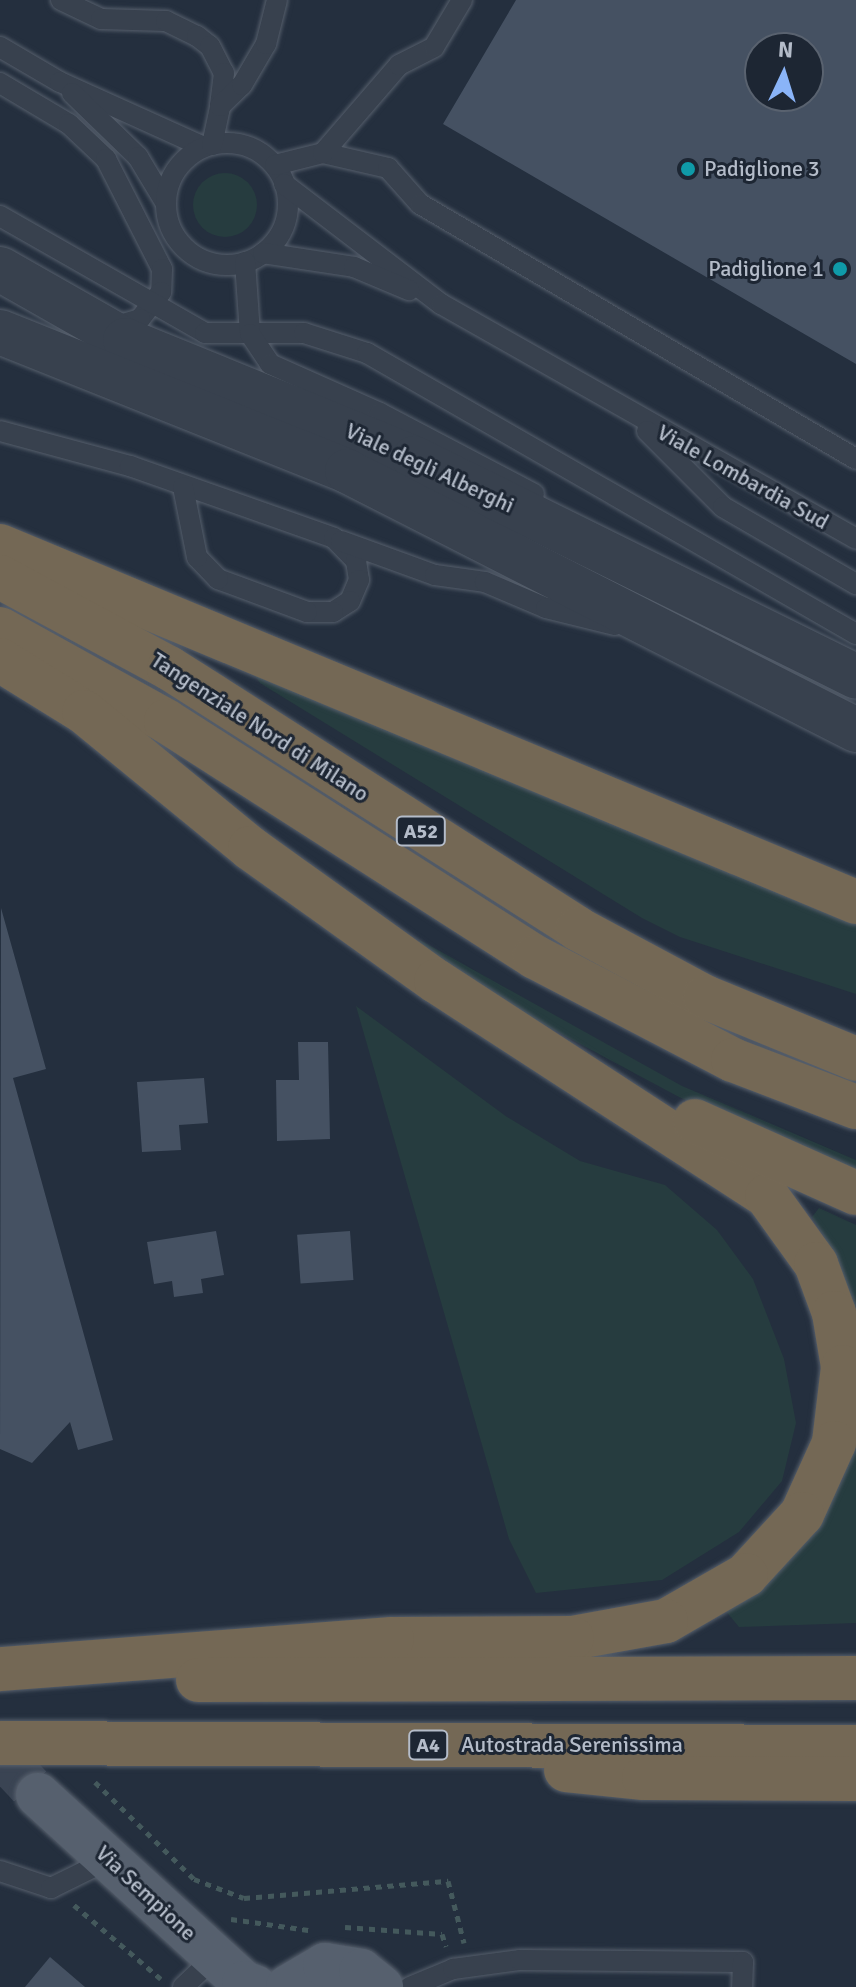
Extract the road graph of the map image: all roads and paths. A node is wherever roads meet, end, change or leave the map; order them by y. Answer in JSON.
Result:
{"nodes":[{"id":1,"x":61,"y":0,"type":"edge"},
{"id":2,"x":277,"y":0,"type":"edge"},
{"id":3,"x":462,"y":0,"type":"edge"},
{"id":4,"x":0,"y":47,"type":"edge"},
{"id":5,"x":60,"y":82,"type":"junction"},
{"id":6,"x":0,"y":83,"type":"edge"},
{"id":7,"x":220,"y":106,"type":"junction"},
{"id":8,"x":208,"y":146,"type":"junction"},
{"id":9,"x":315,"y":156,"type":"junction"},
{"id":10,"x":280,"y":174,"type":"junction"},
{"id":11,"x":165,"y":202,"type":"junction"},
{"id":12,"x":0,"y":216,"type":"edge"},
{"id":13,"x":254,"y":258,"type":"junction"},
{"id":14,"x":0,"y":269,"type":"edge"},
{"id":15,"x":441,"y":304,"type":"junction"},
{"id":16,"x":151,"y":305,"type":"junction"},
{"id":17,"x":91,"y":322,"type":"junction"},
{"id":18,"x":0,"y":332,"type":"edge"},
{"id":19,"x":205,"y":333,"type":"junction"},
{"id":20,"x":250,"y":334,"type":"junction"},
{"id":21,"x":270,"y":364,"type":"junction"},
{"id":22,"x":629,"y":414,"type":"junction"},
{"id":23,"x":0,"y":431,"type":"edge"},
{"id":24,"x":856,"y":459,"type":"edge"},
{"id":25,"x":183,"y":487,"type":"junction"},
{"id":26,"x":334,"y":538,"type":"junction"},
{"id":27,"x":856,"y":539,"type":"edge"},
{"id":28,"x":0,"y":546,"type":"edge"},
{"id":29,"x":0,"y":577,"type":"edge"},
{"id":30,"x":856,"y":584,"type":"edge"},
{"id":31,"x":0,"y":629,"type":"edge"},
{"id":32,"x":856,"y":634,"type":"edge"},
{"id":33,"x":667,"y":637,"type":"junction"},
{"id":34,"x":0,"y":660,"type":"edge"},
{"id":35,"x":856,"y":674,"type":"edge"},
{"id":36,"x":856,"y":730,"type":"edge"},
{"id":37,"x":661,"y":817,"type":"junction"},
{"id":38,"x":856,"y":885,"type":"edge"},
{"id":39,"x":856,"y":902,"type":"edge"},
{"id":40,"x":436,"y":981,"type":"junction"},
{"id":41,"x":856,"y":1059,"type":"edge"},
{"id":42,"x":856,"y":1107,"type":"edge"},
{"id":43,"x":856,"y":1193,"type":"edge"},
{"id":44,"x":0,"y":1669,"type":"edge"},
{"id":45,"x":856,"y":1678,"type":"edge"},
{"id":46,"x":0,"y":1681,"type":"edge"},
{"id":47,"x":0,"y":1743,"type":"edge"},
{"id":48,"x":337,"y":1744,"type":"junction"},
{"id":49,"x":856,"y":1747,"type":"edge"},
{"id":50,"x":86,"y":1773,"type":"dead end"},
{"id":51,"x":856,"y":1779,"type":"edge"},
{"id":52,"x":38,"y":1795,"type":"tunnel mouth"},
{"id":53,"x":110,"y":1859,"type":"junction"},
{"id":54,"x":0,"y":1871,"type":"edge"},
{"id":55,"x":53,"y":1887,"type":"junction"},
{"id":56,"x":217,"y":1911,"type":"dead end"},
{"id":57,"x":338,"y":1928,"type":"dead end"},
{"id":58,"x":324,"y":1929,"type":"dead end"},
{"id":59,"x":215,"y":1957,"type":"junction"},
{"id":60,"x":461,"y":1968,"type":"junction"},
{"id":61,"x":171,"y":1987,"type":"edge"},
{"id":62,"x":183,"y":1987,"type":"edge"},
{"id":63,"x":255,"y":1987,"type":"edge"},
{"id":64,"x":288,"y":1987,"type":"edge"},
{"id":65,"x":381,"y":1987,"type":"edge"},
{"id":66,"x":410,"y":1987,"type":"edge"},
{"id":67,"x":742,"y":1987,"type":"edge"}],
"edges":[{"from":1,"to":7,"type":"lane"},
{"from":2,"to":7,"type":"lane"},
{"from":3,"to":9,"type":"lane"},
{"from":4,"to":5,"type":"lane"},
{"from":5,"to":8,"type":"lane"},
{"from":5,"to":11,"type":"lane"},
{"from":6,"to":16,"type":"lane"},
{"from":7,"to":8,"type":"lane"},
{"from":8,"to":10,"type":"lane"},
{"from":8,"to":11,"type":"lane"},
{"from":9,"to":10,"type":"lane"},
{"from":9,"to":24,"type":"lane"},
{"from":10,"to":13,"type":"lane"},
{"from":10,"to":15,"type":"lane","name":"Viale Lombardia Sud"},
{"from":11,"to":13,"type":"lane"},
{"from":12,"to":16,"type":"lane"},
{"from":13,"to":15,"type":"lane","name":"Viale Lombardia Sud"},
{"from":13,"to":20,"type":"lane"},
{"from":14,"to":17,"type":"street","name":"Viale degli Alberghi"},
{"from":15,"to":22,"type":"lane","name":"Viale Lombardia Sud"},
{"from":16,"to":17,"type":"lane"},
{"from":16,"to":19,"type":"lane"},
{"from":17,"to":35,"type":"street","name":"Viale degli Alberghi"},
{"from":18,"to":33,"type":"street","name":"Viale degli Alberghi"},
{"from":19,"to":20,"type":"lane"},
{"from":19,"to":21,"type":"lane"},
{"from":20,"to":21,"type":"lane"},
{"from":20,"to":32,"type":"lane"},
{"from":21,"to":35,"type":"lane"},
{"from":22,"to":27,"type":"lane","name":"Viale Lombardia Sud"},
{"from":22,"to":30,"type":"lane","name":"Viale Lombardia Sud"},
{"from":23,"to":25,"type":"lane"},
{"from":25,"to":26,"type":"lane"},
{"from":25,"to":26,"type":"lane"},
{"from":26,"to":33,"type":"lane"},
{"from":28,"to":37,"type":"highway"},
{"from":29,"to":41,"type":"highway","name":"Tangenziale Nord di Milano","number":"A52"},
{"from":31,"to":42,"type":"highway","name":"Tangenziale Nord di Milano","number":"A52"},
{"from":33,"to":36,"type":"street","name":"Viale degli Alberghi"},
{"from":34,"to":40,"type":"highway"},
{"from":37,"to":38,"type":"highway"},
{"from":37,"to":39,"type":"highway"},
{"from":40,"to":43,"type":"highway"},
{"from":40,"to":44,"type":"highway"},
{"from":45,"to":46,"type":"highway"},
{"from":47,"to":48,"type":"highway","name":"Autostrada Serenissima","number":"A4"},
{"from":48,"to":49,"type":"highway","name":"Autostrada Serenissima","number":"A4"},
{"from":48,"to":51,"type":"highway","number":"A4"},
{"from":50,"to":60,"type":"path"},
{"from":52,"to":53,"type":"main road","name":"Via Sempione"},
{"from":53,"to":55,"type":"lane"},
{"from":53,"to":59,"type":"main road","name":"Via Sempione"},
{"from":54,"to":55,"type":"lane"},
{"from":55,"to":61,"type":"path"},
{"from":56,"to":58,"type":"path"},
{"from":57,"to":60,"type":"path"},
{"from":59,"to":62,"type":"lane"},
{"from":59,"to":63,"type":"main road","name":"Via Sempione"},
{"from":60,"to":66,"type":"lane"},
{"from":60,"to":67,"type":"lane"},
{"from":64,"to":65,"type":"main road"}]}
